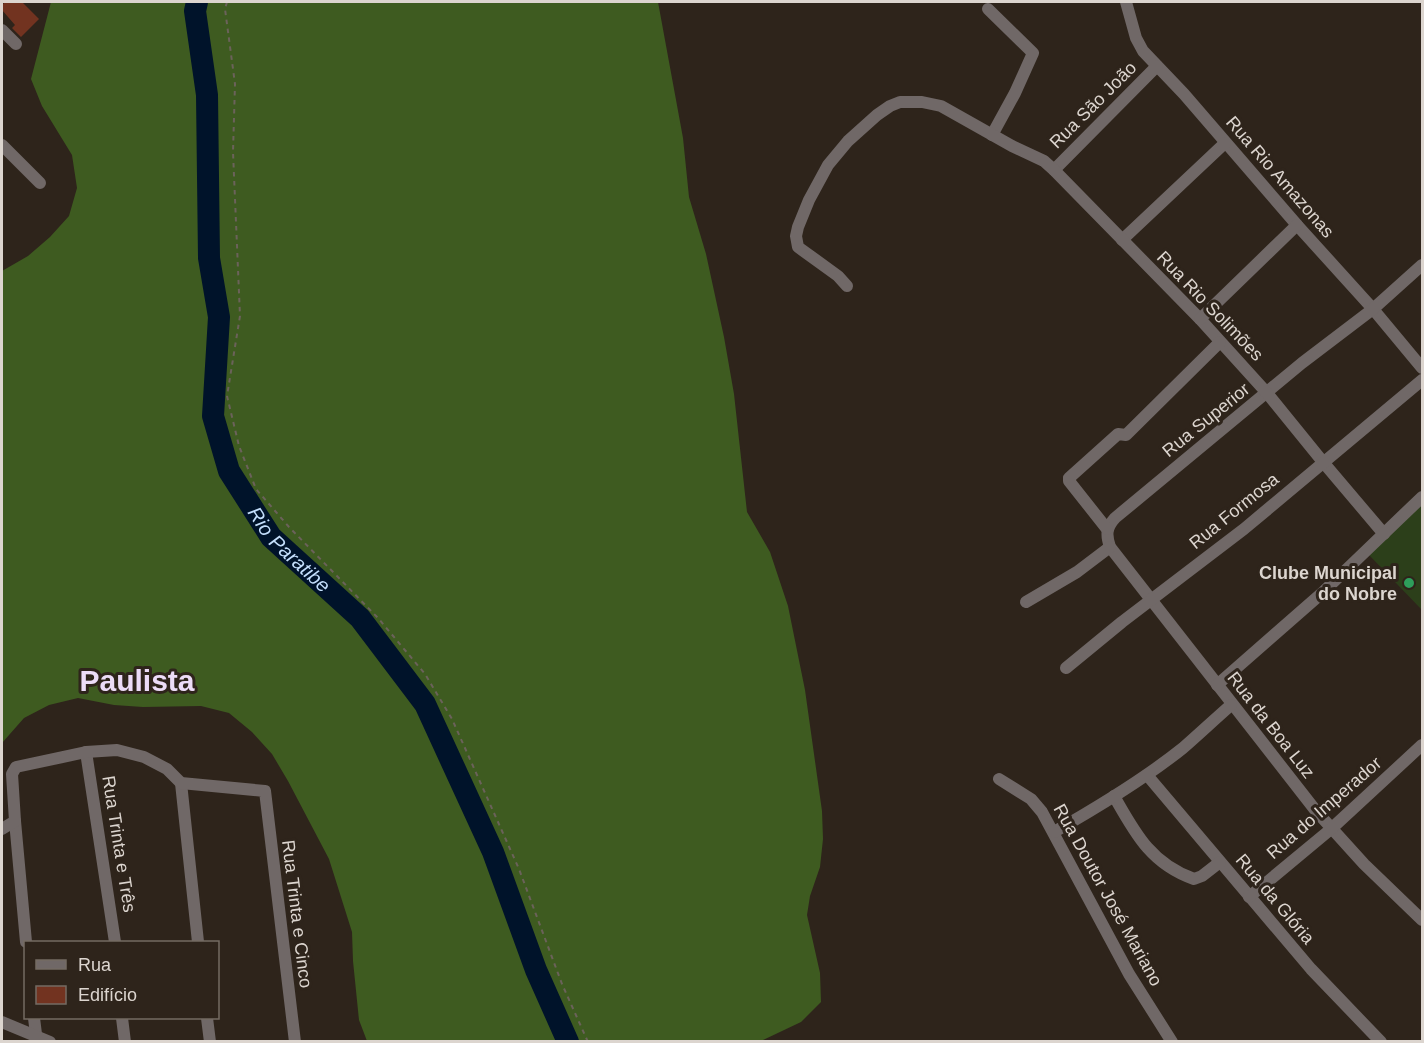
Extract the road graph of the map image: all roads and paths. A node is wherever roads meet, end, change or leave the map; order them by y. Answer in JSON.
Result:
{"nodes":[{"id":1,"x":227,"y":2,"type":"edge"},
{"id":2,"x":1126,"y":2,"type":"edge"},
{"id":3,"x":988,"y":9,"type":"dead end"},
{"id":4,"x":2,"y":30,"type":"edge"},
{"id":5,"x":16,"y":44,"type":"dead end"},
{"id":6,"x":1157,"y":66,"type":"junction"},
{"id":7,"x":988,"y":133,"type":"junction"},
{"id":8,"x":1225,"y":143,"type":"junction"},
{"id":9,"x":2,"y":145,"type":"edge"},
{"id":10,"x":1054,"y":170,"type":"junction"},
{"id":11,"x":40,"y":183,"type":"dead end"},
{"id":12,"x":1297,"y":225,"type":"junction"},
{"id":13,"x":1122,"y":240,"type":"junction"},
{"id":14,"x":1422,"y":265,"type":"edge"},
{"id":15,"x":847,"y":286,"type":"dead end"},
{"id":16,"x":1373,"y":309,"type":"junction"},
{"id":17,"x":1200,"y":319,"type":"junction"},
{"id":18,"x":1220,"y":342,"type":"junction"},
{"id":19,"x":1422,"y":368,"type":"edge"},
{"id":20,"x":1422,"y":380,"type":"edge"},
{"id":21,"x":1267,"y":393,"type":"junction"},
{"id":22,"x":1323,"y":462,"type":"junction"},
{"id":23,"x":1422,"y":497,"type":"edge"},
{"id":24,"x":1384,"y":534,"type":"junction"},
{"id":25,"x":1108,"y":538,"type":"junction"},
{"id":26,"x":1151,"y":600,"type":"junction"},
{"id":27,"x":1026,"y":602,"type":"dead end"},
{"id":28,"x":1066,"y":668,"type":"dead end"},
{"id":29,"x":1216,"y":685,"type":"junction"},
{"id":30,"x":1231,"y":705,"type":"junction"},
{"id":31,"x":1422,"y":745,"type":"edge"},
{"id":32,"x":86,"y":752,"type":"junction"},
{"id":33,"x":1147,"y":775,"type":"junction"},
{"id":34,"x":999,"y":779,"type":"dead end"},
{"id":35,"x":181,"y":783,"type":"junction"},
{"id":36,"x":1114,"y":796,"type":"junction"},
{"id":37,"x":15,"y":821,"type":"junction"},
{"id":38,"x":2,"y":829,"type":"edge"},
{"id":39,"x":1331,"y":829,"type":"junction"},
{"id":40,"x":1054,"y":832,"type":"junction"},
{"id":41,"x":1220,"y":862,"type":"junction"},
{"id":42,"x":1249,"y":897,"type":"junction"},
{"id":43,"x":1419,"y":912,"type":"edge"},
{"id":44,"x":27,"y":941,"type":"edge"},
{"id":45,"x":115,"y":941,"type":"edge"},
{"id":46,"x":198,"y":941,"type":"edge"},
{"id":47,"x":34,"y":1019,"type":"edge"},
{"id":48,"x":122,"y":1019,"type":"edge"},
{"id":49,"x":207,"y":1019,"type":"edge"},
{"id":50,"x":2,"y":1022,"type":"edge"},
{"id":51,"x":36,"y":1034,"type":"junction"},
{"id":52,"x":50,"y":1041,"type":"edge"},
{"id":53,"x":125,"y":1041,"type":"edge"},
{"id":54,"x":210,"y":1041,"type":"edge"},
{"id":55,"x":295,"y":1041,"type":"edge"},
{"id":56,"x":588,"y":1041,"type":"edge"},
{"id":57,"x":1172,"y":1041,"type":"edge"},
{"id":58,"x":1381,"y":1041,"type":"edge"}],
"edges":[{"from":1,"to":56,"type":"path"},
{"from":2,"to":6,"type":"street","name":"Rua Rio Amazonas"},
{"from":3,"to":7,"type":"street"},
{"from":4,"to":5,"type":"street"},
{"from":6,"to":8,"type":"street","name":"Rua Rio Amazonas"},
{"from":6,"to":10,"type":"street","name":"Rua São João"},
{"from":7,"to":10,"type":"street","name":"Rua Rio Solimões"},
{"from":7,"to":15,"type":"street","name":"Rua Rio Solimões"},
{"from":8,"to":12,"type":"street","name":"Rua Rio Amazonas"},
{"from":8,"to":13,"type":"street"},
{"from":9,"to":11,"type":"street"},
{"from":10,"to":13,"type":"street","name":"Rua Rio Solimões"},
{"from":12,"to":16,"type":"street","name":"Rua Rio Amazonas"},
{"from":12,"to":17,"type":"street"},
{"from":13,"to":17,"type":"street","name":"Rua Rio Solimões"},
{"from":14,"to":16,"type":"street","name":"Rua Superior"},
{"from":16,"to":19,"type":"street","name":"Rua Rio Amazonas"},
{"from":16,"to":21,"type":"street","name":"Rua Superior"},
{"from":17,"to":18,"type":"street","name":"Rua Rio Solimões"},
{"from":18,"to":21,"type":"street","name":"Rua Rio Solimões"},
{"from":18,"to":25,"type":"street","name":"Rua da Boa Luz"},
{"from":20,"to":22,"type":"street","name":"Rua Formosa"},
{"from":21,"to":22,"type":"street","name":"Rua Rio Solimões"},
{"from":21,"to":25,"type":"street","name":"Rua Superior"},
{"from":22,"to":24,"type":"street","name":"Rua Rio Solimões"},
{"from":22,"to":26,"type":"street","name":"Rua Formosa"},
{"from":23,"to":24,"type":"street"},
{"from":24,"to":29,"type":"street"},
{"from":25,"to":26,"type":"street","name":"Rua da Boa Luz"},
{"from":25,"to":27,"type":"street","name":"Rua Superior"},
{"from":26,"to":28,"type":"street","name":"Rua Formosa"},
{"from":26,"to":29,"type":"street","name":"Rua da Boa Luz"},
{"from":29,"to":30,"type":"street","name":"Rua da Boa Luz"},
{"from":30,"to":33,"type":"street"},
{"from":30,"to":39,"type":"street","name":"Rua da Boa Luz"},
{"from":31,"to":39,"type":"street","name":"Rua do Imperador"},
{"from":32,"to":35,"type":"street"},
{"from":32,"to":37,"type":"street"},
{"from":32,"to":45,"type":"street","name":"Rua Trinta e Três"},
{"from":33,"to":36,"type":"street"},
{"from":33,"to":41,"type":"street","name":"Rua da Glória"},
{"from":34,"to":40,"type":"street","name":"Rua Doutor José Mariano"},
{"from":35,"to":46,"type":"street"},
{"from":35,"to":55,"type":"street","name":"Rua Trinta e Cinco"},
{"from":36,"to":40,"type":"street"},
{"from":36,"to":41,"type":"street"},
{"from":37,"to":38,"type":"street"},
{"from":37,"to":44,"type":"street"},
{"from":39,"to":42,"type":"street","name":"Rua do Imperador"},
{"from":39,"to":43,"type":"street","name":"Rua da Boa Luz"},
{"from":40,"to":57,"type":"street","name":"Rua Doutor José Mariano"},
{"from":41,"to":42,"type":"street","name":"Rua da Glória"},
{"from":42,"to":58,"type":"street","name":"Rua da Glória"},
{"from":47,"to":51,"type":"street"},
{"from":48,"to":53,"type":"street"},
{"from":49,"to":54,"type":"street"},
{"from":50,"to":51,"type":"street"},
{"from":51,"to":52,"type":"street"}]}
